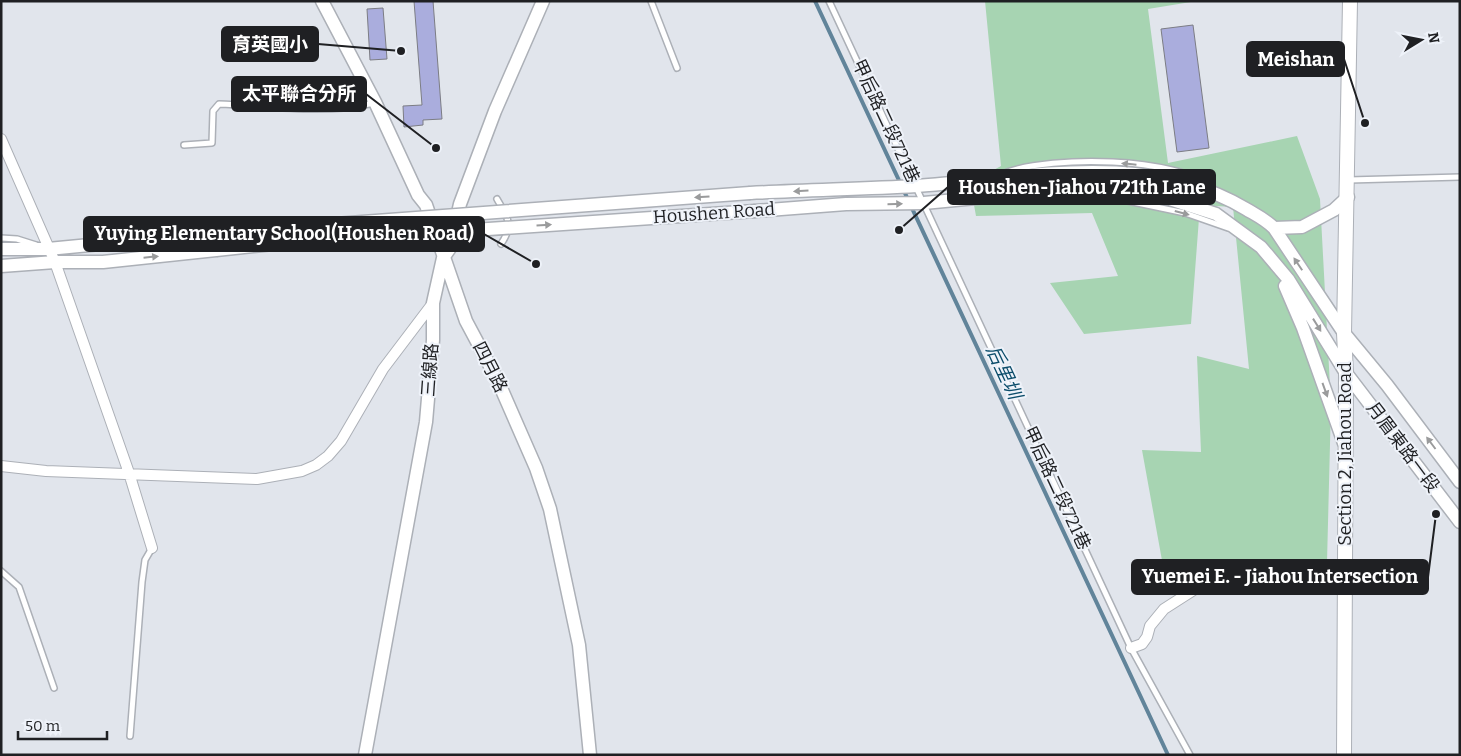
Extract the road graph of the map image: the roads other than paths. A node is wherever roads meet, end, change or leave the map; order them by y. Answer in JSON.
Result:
{"nodes":[{"id":1,"x":322,"y":1,"type":"edge"},
{"id":2,"x":543,"y":1,"type":"edge"},
{"id":3,"x":651,"y":1,"type":"edge"},
{"id":4,"x":829,"y":1,"type":"edge"},
{"id":5,"x":1350,"y":1,"type":"edge"},
{"id":6,"x":676,"y":68,"type":"dead end"},
{"id":7,"x":375,"y":102,"type":"junction"},
{"id":8,"x":1,"y":139,"type":"edge"},
{"id":9,"x":184,"y":145,"type":"dead end"},
{"id":10,"x":1460,"y":177,"type":"edge"},
{"id":11,"x":1348,"y":180,"type":"junction"},
{"id":12,"x":916,"y":186,"type":"junction"},
{"id":13,"x":1348,"y":197,"type":"junction"},
{"id":14,"x":497,"y":199,"type":"dead end"},
{"id":15,"x":924,"y":203,"type":"junction"},
{"id":16,"x":1274,"y":228,"type":"junction"},
{"id":17,"x":1,"y":238,"type":"edge"},
{"id":18,"x":501,"y":244,"type":"dead end"},
{"id":19,"x":1,"y":248,"type":"edge"},
{"id":20,"x":48,"y":248,"type":"junction"},
{"id":21,"x":443,"y":258,"type":"junction"},
{"id":22,"x":55,"y":262,"type":"junction"},
{"id":23,"x":1275,"y":263,"type":"junction"},
{"id":24,"x":1,"y":266,"type":"edge"},
{"id":25,"x":433,"y":303,"type":"junction"},
{"id":26,"x":1344,"y":334,"type":"junction"},
{"id":27,"x":1346,"y":373,"type":"junction"},
{"id":28,"x":1345,"y":445,"type":"junction"},
{"id":29,"x":1,"y":466,"type":"edge"},
{"id":30,"x":129,"y":473,"type":"junction"},
{"id":31,"x":1460,"y":482,"type":"edge"},
{"id":32,"x":1460,"y":522,"type":"edge"},
{"id":33,"x":152,"y":548,"type":"joint"},
{"id":34,"x":1,"y":571,"type":"edge"},
{"id":35,"x":1345,"y":574,"type":"junction"},
{"id":36,"x":1131,"y":648,"type":"junction"},
{"id":37,"x":54,"y":688,"type":"dead end"},
{"id":38,"x":130,"y":736,"type":"dead end"},
{"id":39,"x":365,"y":755,"type":"edge"},
{"id":40,"x":590,"y":755,"type":"edge"},
{"id":41,"x":1190,"y":755,"type":"edge"},
{"id":42,"x":1344,"y":755,"type":"edge"}],
"edges":[{"from":1,"to":7,"type":"street","name":"四月路"},
{"from":2,"to":21,"type":"street","name":"三線路"},
{"from":3,"to":6,"type":"lane"},
{"from":4,"to":12,"type":"lane","name":"甲后路二段721巷"},
{"from":5,"to":11,"type":"main road","name":"Section 2, Jiahou Road"},
{"from":7,"to":9,"type":"lane"},
{"from":7,"to":21,"type":"street","name":"四月路"},
{"from":8,"to":20,"type":"street"},
{"from":10,"to":11,"type":"lane"},
{"from":11,"to":13,"type":"main road","name":"Section 2, Jiahou Road"},
{"from":12,"to":15,"type":"lane","name":"甲后路二段721巷"},
{"from":16,"to":12,"type":"street","name":"Houshen Road","one_way":true},
{"from":12,"to":20,"type":"street","name":"Houshen Road","one_way":true,"bridge":true},
{"from":13,"to":16,"type":"street"},
{"from":13,"to":26,"type":"main road","name":"Section 2, Jiahou Road"},
{"from":14,"to":18,"type":"lane"},
{"from":22,"to":15,"type":"street","name":"Houshen Road","one_way":true,"bridge":true},
{"from":15,"to":23,"type":"street","name":"Houshen Road","one_way":true},
{"from":15,"to":36,"type":"lane","name":"甲后路二段721巷"},
{"from":26,"to":16,"type":"street","name":"Houshen Road","one_way":true},
{"from":17,"to":20,"type":"lane"},
{"from":19,"to":20,"type":"street","name":"Houshen Road"},
{"from":20,"to":22,"type":"street"},
{"from":21,"to":25,"type":"street","name":"三線路"},
{"from":21,"to":40,"type":"street","name":"四月路"},
{"from":22,"to":24,"type":"street","name":"Houshen Road"},
{"from":22,"to":30,"type":"street"},
{"from":23,"to":27,"type":"street","name":"Houshen Road","one_way":true},
{"from":23,"to":28,"type":"street","one_way":true},
{"from":25,"to":30,"type":"street"},
{"from":25,"to":39,"type":"street","name":"三線路"},
{"from":26,"to":27,"type":"main road","name":"Section 2, Jiahou Road"},
{"from":31,"to":26,"type":"street","name":"月眉東路一段","one_way":true},
{"from":27,"to":28,"type":"main road","name":"Section 2, Jiahou Road"},
{"from":27,"to":32,"type":"street","name":"月眉東路一段"},
{"from":28,"to":35,"type":"main road","name":"Section 2, Jiahou Road"},
{"from":29,"to":30,"type":"street"},
{"from":30,"to":33,"type":"street"},
{"from":33,"to":38,"type":"lane"},
{"from":34,"to":37,"type":"lane"},
{"from":35,"to":36,"type":"street"},
{"from":35,"to":42,"type":"main road","name":"Section 2, Jiahou Road"},
{"from":36,"to":41,"type":"lane","name":"甲后路二段721巷"}]}
